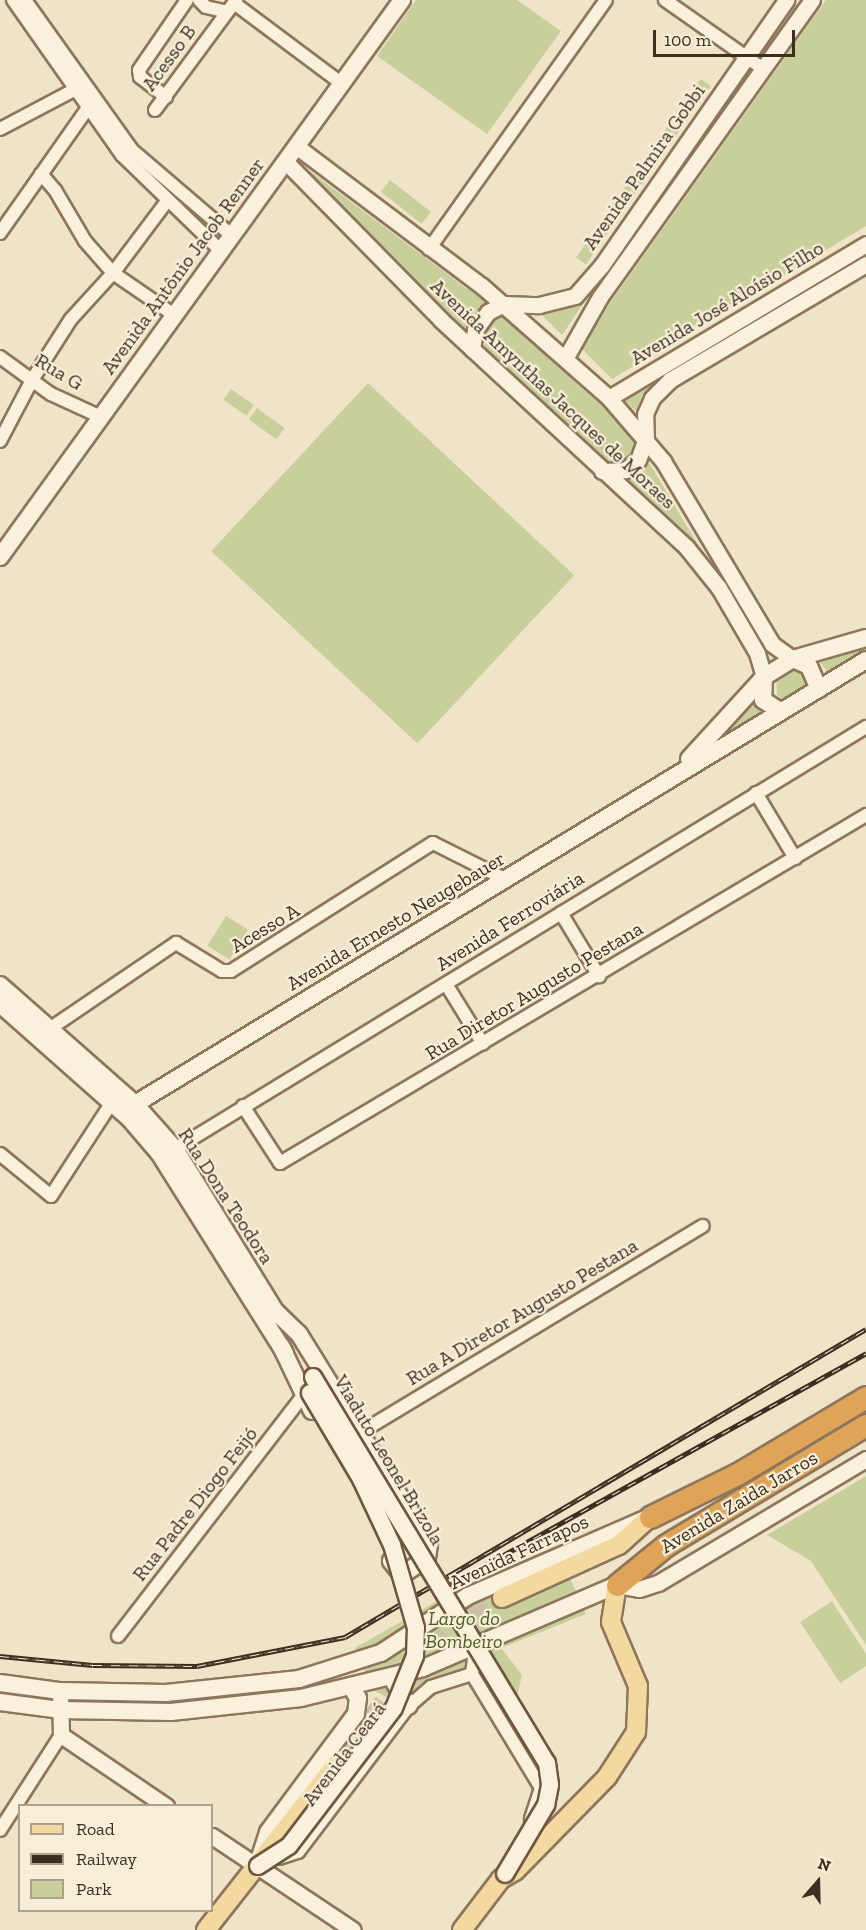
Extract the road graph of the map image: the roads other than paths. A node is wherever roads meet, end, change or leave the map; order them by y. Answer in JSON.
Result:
{"nodes":[{"id":1,"x":13,"y":0,"type":"edge"},
{"id":2,"x":25,"y":0,"type":"edge"},
{"id":3,"x":187,"y":0,"type":"edge"},
{"id":4,"x":199,"y":0,"type":"edge"},
{"id":5,"x":402,"y":0,"type":"edge"},
{"id":6,"x":606,"y":0,"type":"edge"},
{"id":7,"x":665,"y":0,"type":"edge"},
{"id":8,"x":786,"y":0,"type":"edge"},
{"id":9,"x":812,"y":0,"type":"edge"},
{"id":10,"x":232,"y":5,"type":"edge"},
{"id":11,"x":746,"y":57,"type":"junction"},
{"id":12,"x":763,"y":69,"type":"junction"},
{"id":13,"x":341,"y":83,"type":"junction"},
{"id":14,"x":76,"y":89,"type":"junction"},
{"id":15,"x":165,"y":97,"type":"junction"},
{"id":16,"x":88,"y":108,"type":"junction"},
{"id":17,"x":155,"y":110,"type":"dead end"},
{"id":18,"x":0,"y":129,"type":"edge"},
{"id":19,"x":296,"y":146,"type":"junction"},
{"id":20,"x":285,"y":161,"type":"junction"},
{"id":21,"x":41,"y":174,"type":"junction"},
{"id":22,"x":168,"y":201,"type":"junction"},
{"id":23,"x":0,"y":233,"type":"edge"},
{"id":24,"x":231,"y":235,"type":"junction"},
{"id":25,"x":866,"y":244,"type":"edge"},
{"id":26,"x":429,"y":249,"type":"junction"},
{"id":27,"x":220,"y":250,"type":"junction"},
{"id":28,"x":866,"y":264,"type":"edge"},
{"id":29,"x":113,"y":273,"type":"junction"},
{"id":30,"x":504,"y":304,"type":"junction"},
{"id":31,"x":174,"y":315,"type":"junction"},
{"id":32,"x":472,"y":349,"type":"junction"},
{"id":33,"x":0,"y":357,"type":"edge"},
{"id":34,"x":566,"y":357,"type":"junction"},
{"id":35,"x":32,"y":380,"type":"junction"},
{"id":36,"x":609,"y":398,"type":"junction"},
{"id":37,"x":101,"y":417,"type":"junction"},
{"id":38,"x":646,"y":438,"type":"junction"},
{"id":39,"x":0,"y":441,"type":"edge"},
{"id":40,"x":602,"y":471,"type":"junction"},
{"id":41,"x":0,"y":557,"type":"edge"},
{"id":42,"x":866,"y":639,"type":"edge"},
{"id":43,"x":793,"y":659,"type":"junction"},
{"id":44,"x":866,"y":660,"type":"edge"},
{"id":45,"x":764,"y":677,"type":"junction"},
{"id":46,"x":819,"y":688,"type":"junction"},
{"id":47,"x":780,"y":711,"type":"junction"},
{"id":48,"x":866,"y":727,"type":"edge"},
{"id":49,"x":678,"y":772,"type":"junction"},
{"id":50,"x":756,"y":794,"type":"junction"},
{"id":51,"x":866,"y":815,"type":"edge"},
{"id":52,"x":795,"y":858,"type":"junction"},
{"id":53,"x":506,"y":879,"type":"junction"},
{"id":54,"x":561,"y":913,"type":"junction"},
{"id":55,"x":599,"y":976,"type":"junction"},
{"id":56,"x":446,"y":984,"type":"junction"},
{"id":57,"x":0,"y":985,"type":"edge"},
{"id":58,"x":0,"y":1004,"type":"edge"},
{"id":59,"x":48,"y":1030,"type":"junction"},
{"id":60,"x":483,"y":1044,"type":"junction"},
{"id":61,"x":110,"y":1082,"type":"junction"},
{"id":62,"x":113,"y":1105,"type":"junction"},
{"id":63,"x":243,"y":1106,"type":"junction"},
{"id":64,"x":132,"y":1111,"type":"junction"},
{"id":65,"x":175,"y":1149,"type":"junction"},
{"id":66,"x":0,"y":1154,"type":"edge"},
{"id":67,"x":703,"y":1226,"type":"dead end"},
{"id":68,"x":272,"y":1308,"type":"junction"},
{"id":69,"x":306,"y":1385,"type":"junction"},
{"id":70,"x":866,"y":1397,"type":"edge"},
{"id":71,"x":866,"y":1425,"type":"edge"},
{"id":72,"x":361,"y":1432,"type":"junction"},
{"id":73,"x":866,"y":1459,"type":"edge"},
{"id":74,"x":650,"y":1517,"type":"junction"},
{"id":75,"x":617,"y":1586,"type":"junction"},
{"id":76,"x":502,"y":1598,"type":"tunnel mouth"},
{"id":77,"x":118,"y":1636,"type":"dead end"},
{"id":78,"x":492,"y":1637,"type":"junction"},
{"id":79,"x":472,"y":1674,"type":"junction"},
{"id":80,"x":389,"y":1677,"type":"junction"},
{"id":81,"x":0,"y":1683,"type":"edge"},
{"id":82,"x":351,"y":1687,"type":"junction"},
{"id":83,"x":60,"y":1691,"type":"junction"},
{"id":84,"x":0,"y":1702,"type":"edge"},
{"id":85,"x":409,"y":1706,"type":"junction"},
{"id":86,"x":61,"y":1710,"type":"junction"},
{"id":87,"x":61,"y":1735,"type":"junction"},
{"id":88,"x":340,"y":1760,"type":"tunnel mouth"},
{"id":89,"x":163,"y":1804,"type":"edge"},
{"id":90,"x":0,"y":1830,"type":"edge"},
{"id":91,"x":213,"y":1837,"type":"edge"},
{"id":92,"x":257,"y":1866,"type":"junction"},
{"id":93,"x":503,"y":1876,"type":"junction"},
{"id":94,"x":206,"y":1930,"type":"edge"},
{"id":95,"x":353,"y":1930,"type":"edge"},
{"id":96,"x":462,"y":1930,"type":"edge"}],
"edges":[{"from":1,"to":14,"type":"street"},
{"from":2,"to":24,"type":"street"},
{"from":3,"to":15,"type":"street"},
{"from":4,"to":10,"type":"street"},
{"from":5,"to":13,"type":"main road","name":"Avenida Antônio Jacob Renner"},
{"from":6,"to":26,"type":"street"},
{"from":7,"to":11,"type":"street"},
{"from":8,"to":11,"type":"street","name":"Avenida Palmira Gobbi"},
{"from":9,"to":12,"type":"street","name":"Avenida Palmira Gobbi"},
{"from":10,"to":13,"type":"street"},
{"from":10,"to":15,"type":"street","name":"Acesso B"},
{"from":11,"to":12,"type":"street"},
{"from":11,"to":30,"type":"street","name":"Avenida Palmira Gobbi"},
{"from":12,"to":34,"type":"street","name":"Avenida Palmira Gobbi"},
{"from":13,"to":19,"type":"main road","name":"Avenida Antônio Jacob Renner"},
{"from":14,"to":16,"type":"street"},
{"from":14,"to":18,"type":"street"},
{"from":15,"to":17,"type":"street","name":"Acesso B"},
{"from":16,"to":21,"type":"street"},
{"from":16,"to":22,"type":"street"},
{"from":19,"to":20,"type":"main road","name":"Avenida Antônio Jacob Renner"},
{"from":19,"to":26,"type":"street","name":"Avenida Amynthas Jacques de Moraes"},
{"from":20,"to":24,"type":"main road","name":"Avenida Antônio Jacob Renner"},
{"from":20,"to":32,"type":"street","name":"Avenida Amynthas Jacques de Moraes"},
{"from":21,"to":23,"type":"street"},
{"from":21,"to":29,"type":"street"},
{"from":22,"to":27,"type":"street"},
{"from":22,"to":29,"type":"street"},
{"from":24,"to":27,"type":"main road","name":"Avenida Antônio Jacob Renner"},
{"from":25,"to":36,"type":"street","name":"Avenida José Aloísio Filho"},
{"from":26,"to":30,"type":"street","name":"Avenida Amynthas Jacques de Moraes"},
{"from":27,"to":31,"type":"main road","name":"Avenida Antônio Jacob Renner"},
{"from":28,"to":38,"type":"street","name":"Avenida José Aloísio Filho"},
{"from":29,"to":31,"type":"street"},
{"from":29,"to":35,"type":"street"},
{"from":30,"to":32,"type":"street"},
{"from":30,"to":34,"type":"street","name":"Avenida Amynthas Jacques de Moraes"},
{"from":31,"to":37,"type":"main road","name":"Avenida Antônio Jacob Renner"},
{"from":32,"to":40,"type":"street","name":"Avenida Amynthas Jacques de Moraes"},
{"from":33,"to":35,"type":"street","name":"Rua G"},
{"from":34,"to":36,"type":"street","name":"Avenida Amynthas Jacques de Moraes"},
{"from":35,"to":37,"type":"street","name":"Rua G"},
{"from":35,"to":39,"type":"street"},
{"from":36,"to":38,"type":"street","name":"Avenida Amynthas Jacques de Moraes"},
{"from":37,"to":41,"type":"main road","name":"Avenida Antônio Jacob Renner"},
{"from":38,"to":40,"type":"street"},
{"from":38,"to":43,"type":"street","name":"Avenida Amynthas Jacques de Moraes"},
{"from":40,"to":45,"type":"street","name":"Avenida Amynthas Jacques de Moraes"},
{"from":42,"to":43,"type":"main road","name":"Avenida Ernesto Neugebauer"},
{"from":43,"to":45,"type":"main road","name":"Avenida Ernesto Neugebauer"},
{"from":43,"to":46,"type":"main road"},
{"from":44,"to":46,"type":"main road","name":"Avenida Ernesto Neugebauer"},
{"from":45,"to":47,"type":"main road"},
{"from":45,"to":49,"type":"main road","name":"Avenida Ernesto Neugebauer"},
{"from":46,"to":47,"type":"main road","name":"Avenida Ernesto Neugebauer"},
{"from":47,"to":49,"type":"main road","name":"Avenida Ernesto Neugebauer"},
{"from":48,"to":50,"type":"street","name":"Avenida Ferroviária"},
{"from":49,"to":53,"type":"main road","name":"Avenida Ernesto Neugebauer"},
{"from":50,"to":52,"type":"street"},
{"from":50,"to":54,"type":"street","name":"Avenida Ferroviária"},
{"from":51,"to":52,"type":"street","name":"Rua Diretor Augusto Pestana"},
{"from":52,"to":55,"type":"street","name":"Rua Diretor Augusto Pestana"},
{"from":53,"to":59,"type":"street","name":"Acesso A"},
{"from":53,"to":64,"type":"main road","name":"Avenida Ernesto Neugebauer"},
{"from":54,"to":55,"type":"street"},
{"from":54,"to":56,"type":"street","name":"Avenida Ferroviária"},
{"from":55,"to":60,"type":"street","name":"Rua Diretor Augusto Pestana"},
{"from":56,"to":60,"type":"street"},
{"from":56,"to":63,"type":"street","name":"Avenida Ferroviária"},
{"from":57,"to":59,"type":"main road","name":"Rua Dona Teodora"},
{"from":58,"to":62,"type":"main road","name":"Rua Dona Teodora"},
{"from":59,"to":61,"type":"main road","name":"Rua Dona Teodora"},
{"from":60,"to":63,"type":"street","name":"Rua Diretor Augusto Pestana"},
{"from":61,"to":62,"type":"street"},
{"from":61,"to":64,"type":"main road","name":"Rua Dona Teodora"},
{"from":62,"to":64,"type":"main road","name":"Rua Dona Teodora"},
{"from":62,"to":66,"type":"street"},
{"from":63,"to":65,"type":"street","name":"Avenida Ferroviária"},
{"from":64,"to":65,"type":"main road","name":"Rua Dona Teodora"},
{"from":64,"to":69,"type":"main road","name":"Rua Dona Teodora"},
{"from":65,"to":68,"type":"main road","name":"Rua Dona Teodora"},
{"from":67,"to":72,"type":"street","name":"Rua A Diretor Augusto Pestana"},
{"from":68,"to":69,"type":"main road","name":"Rua Dona Teodora"},
{"from":68,"to":72,"type":"main road"},
{"from":69,"to":72,"type":"main road"},
{"from":69,"to":77,"type":"street","name":"Rua Padre Diogo Feijó"},
{"from":69,"to":92,"type":"main road","name":"Viaduto Leonel Brizola","bridge":true},
{"from":69,"to":93,"type":"main road","name":"Viaduto Leonel Brizola","bridge":true},
{"from":70,"to":74,"type":"highway","name":"Avenida Zaida Jarros"},
{"from":71,"to":75,"type":"highway","name":"Avenida Zaida Jarros"},
{"from":73,"to":75,"type":"street"},
{"from":74,"to":76,"type":"main road","name":"Avenida Farrapos"},
{"from":74,"to":83,"type":"main road","name":"Avenida Farrapos"},
{"from":75,"to":78,"type":"main road"},
{"from":75,"to":93,"type":"main road"},
{"from":78,"to":79,"type":"street"},
{"from":78,"to":80,"type":"main road"},
{"from":79,"to":85,"type":"street","name":"Avenida Ceará"},
{"from":79,"to":93,"type":"street"},
{"from":80,"to":82,"type":"main road"},
{"from":80,"to":85,"type":"main road"},
{"from":81,"to":83,"type":"main road","name":"Avenida Farrapos"},
{"from":82,"to":86,"type":"main road"},
{"from":82,"to":92,"type":"main road","name":"Avenida Ceará"},
{"from":83,"to":86,"type":"street"},
{"from":84,"to":86,"type":"main road"},
{"from":85,"to":92,"type":"street","name":"Avenida Ceará"},
{"from":86,"to":87,"type":"street"},
{"from":87,"to":89,"type":"street"},
{"from":87,"to":90,"type":"street"},
{"from":88,"to":92,"type":"main road","name":"Avenida Ceará"},
{"from":91,"to":92,"type":"street"},
{"from":92,"to":94,"type":"main road","name":"Avenida Ceará"},
{"from":92,"to":95,"type":"street"},
{"from":93,"to":96,"type":"main road"}]}
